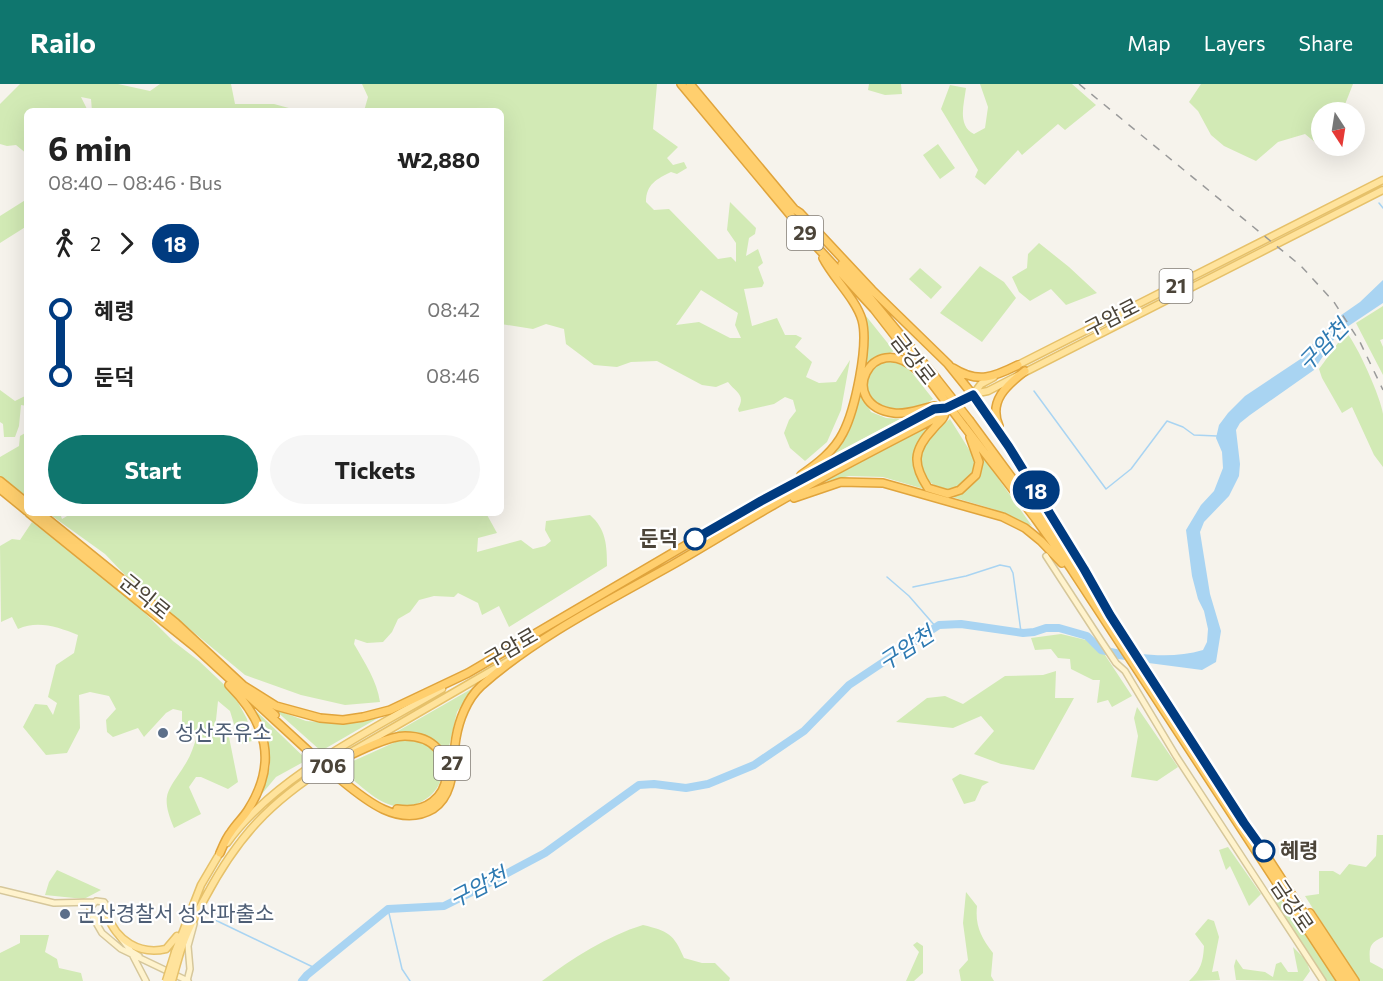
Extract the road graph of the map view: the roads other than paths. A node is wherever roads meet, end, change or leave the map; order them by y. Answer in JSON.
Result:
{"nodes":[{"id":1,"x":681,"y":84,"type":"edge"},
{"id":2,"x":690,"y":84,"type":"edge"},
{"id":3,"x":1383,"y":180,"type":"edge"},
{"id":4,"x":1383,"y":189,"type":"edge"},
{"id":5,"x":794,"y":209,"type":"junction"},
{"id":6,"x":817,"y":248,"type":"junction"},
{"id":7,"x":948,"y":364,"type":"junction"},
{"id":8,"x":1018,"y":365,"type":"junction"},
{"id":9,"x":1025,"y":371,"type":"junction"},
{"id":10,"x":933,"y":380,"type":"junction"},
{"id":11,"x":973,"y":395,"type":"junction"},
{"id":12,"x":946,"y":408,"type":"junction"},
{"id":13,"x":967,"y":424,"type":"junction"},
{"id":14,"x":1009,"y":447,"type":"junction"},
{"id":15,"x":0,"y":481,"type":"edge"},
{"id":16,"x":0,"y":489,"type":"edge"},
{"id":17,"x":24,"y":501,"type":"edge"},
{"id":18,"x":761,"y":501,"type":"junction"},
{"id":19,"x":24,"y":509,"type":"edge"},
{"id":20,"x":766,"y":509,"type":"junction"},
{"id":21,"x":33,"y":516,"type":"edge"},
{"id":22,"x":44,"y":516,"type":"edge"},
{"id":23,"x":1046,"y":556,"type":"dead end"},
{"id":24,"x":1107,"y":617,"type":"junction"},
{"id":25,"x":183,"y":638,"type":"junction"},
{"id":26,"x":538,"y":643,"type":"junction"},
{"id":27,"x":468,"y":673,"type":"junction"},
{"id":28,"x":1147,"y":678,"type":"junction"},
{"id":29,"x":244,"y":686,"type":"junction"},
{"id":30,"x":317,"y":756,"type":"junction"},
{"id":31,"x":328,"y":766,"type":"junction"},
{"id":32,"x":342,"y":778,"type":"junction"},
{"id":33,"x":220,"y":853,"type":"junction"},
{"id":34,"x":1266,"y":853,"type":"junction"},
{"id":35,"x":0,"y":890,"type":"edge"},
{"id":36,"x":76,"y":902,"type":"junction"},
{"id":37,"x":96,"y":902,"type":"junction"},
{"id":38,"x":90,"y":911,"type":"junction"},
{"id":39,"x":196,"y":913,"type":"junction"},
{"id":40,"x":107,"y":914,"type":"junction"},
{"id":41,"x":95,"y":918,"type":"junction"},
{"id":42,"x":110,"y":922,"type":"junction"},
{"id":43,"x":183,"y":928,"type":"junction"},
{"id":44,"x":116,"y":932,"type":"junction"},
{"id":45,"x":102,"y":933,"type":"junction"},
{"id":46,"x":178,"y":952,"type":"junction"},
{"id":47,"x":132,"y":956,"type":"junction"},
{"id":48,"x":151,"y":963,"type":"junction"},
{"id":49,"x":146,"y":981,"type":"edge"},
{"id":50,"x":166,"y":981,"type":"edge"},
{"id":51,"x":172,"y":981,"type":"edge"},
{"id":52,"x":187,"y":981,"type":"edge"},
{"id":53,"x":1323,"y":981,"type":"edge"},
{"id":54,"x":1341,"y":981,"type":"edge"},
{"id":55,"x":1348,"y":981,"type":"edge"},
{"id":56,"x":1355,"y":981,"type":"edge"}],
"edges":[{"from":1,"to":6,"type":"highway","name":"금강로","number":"29"},
{"from":2,"to":5,"type":"highway","name":"금강로","number":"29"},
{"from":3,"to":8,"type":"main road","name":"구암로","number":"21"},
{"from":4,"to":9,"type":"main road","name":"구암로","number":"21"},
{"from":5,"to":7,"type":"highway"},
{"from":5,"to":10,"type":"highway","name":"금강로","number":"29"},
{"from":6,"to":10,"type":"highway","name":"금강로","number":"29"},
{"from":6,"to":18,"type":"highway"},
{"from":7,"to":8,"type":"highway"},
{"from":7,"to":11,"type":"highway"},
{"from":8,"to":11,"type":"main road","name":"구암로","number":"21"},
{"from":9,"to":11,"type":"main road","name":"구암로"},
{"from":9,"to":14,"type":"highway","number":"21"},
{"from":10,"to":12,"type":"highway","number":"21"},
{"from":10,"to":13,"type":"highway","name":"금강로","number":"21","bridge":true},
{"from":11,"to":12,"type":"highway","name":"구암로","number":"21"},
{"from":11,"to":14,"type":"highway"},
{"from":12,"to":13,"type":"highway"},
{"from":12,"to":18,"type":"highway","name":"구암로"},
{"from":12,"to":20,"type":"highway","name":"구암로","number":"27"},
{"from":13,"to":24,"type":"highway","name":"금강로","number":"21"},
{"from":14,"to":24,"type":"highway"},
{"from":15,"to":17,"type":"highway"},
{"from":16,"to":19,"type":"highway","name":"군익로"},
{"from":18,"to":27,"type":"highway","name":"구암로"},
{"from":20,"to":24,"type":"highway"},
{"from":20,"to":26,"type":"highway","name":"구암로","number":"27"},
{"from":21,"to":25,"type":"highway","name":"군익로"},
{"from":22,"to":29,"type":"highway","name":"군익로"},
{"from":23,"to":53,"type":"street"},
{"from":24,"to":28,"type":"highway","name":"금강로","number":"21"},
{"from":25,"to":30,"type":"highway"},
{"from":25,"to":33,"type":"highway"},
{"from":26,"to":31,"type":"main road","name":"구암로","number":"706"},
{"from":26,"to":32,"type":"highway","number":"27"},
{"from":27,"to":29,"type":"highway"},
{"from":27,"to":33,"type":"main road","name":"구암로","number":"706"},
{"from":28,"to":34,"type":"highway","name":"금강로","number":"21"},
{"from":28,"to":54,"type":"highway","name":"금강로","number":"21"},
{"from":29,"to":30,"type":"highway"},
{"from":30,"to":32,"type":"highway","bridge":true},
{"from":31,"to":32,"type":"highway"},
{"from":31,"to":39,"type":"main road","name":"구암로","number":"706"},
{"from":33,"to":43,"type":"main road","name":"구암로","number":"706"},
{"from":34,"to":55,"type":"highway","name":"금강로","number":"21"},
{"from":34,"to":56,"type":"highway"},
{"from":35,"to":36,"type":"street"},
{"from":36,"to":37,"type":"street"},
{"from":36,"to":38,"type":"street"},
{"from":37,"to":38,"type":"street"},
{"from":37,"to":40,"type":"street"},
{"from":38,"to":41,"type":"street"},
{"from":39,"to":46,"type":"main road","name":"구암로","number":"706"},
{"from":39,"to":52,"type":"street"},
{"from":40,"to":41,"type":"street"},
{"from":40,"to":42,"type":"main road"},
{"from":41,"to":45,"type":"street"},
{"from":42,"to":44,"type":"main road"},
{"from":42,"to":45,"type":"street"},
{"from":43,"to":44,"type":"main road"},
{"from":43,"to":46,"type":"main road","name":"구암로","number":"706"},
{"from":44,"to":48,"type":"street"},
{"from":45,"to":47,"type":"street"},
{"from":46,"to":50,"type":"main road","name":"구암로","number":"706","bridge":true},
{"from":46,"to":51,"type":"main road","name":"구암로","number":"706","bridge":true},
{"from":47,"to":48,"type":"street"},
{"from":47,"to":49,"type":"street"},
{"from":48,"to":52,"type":"street"}]}
